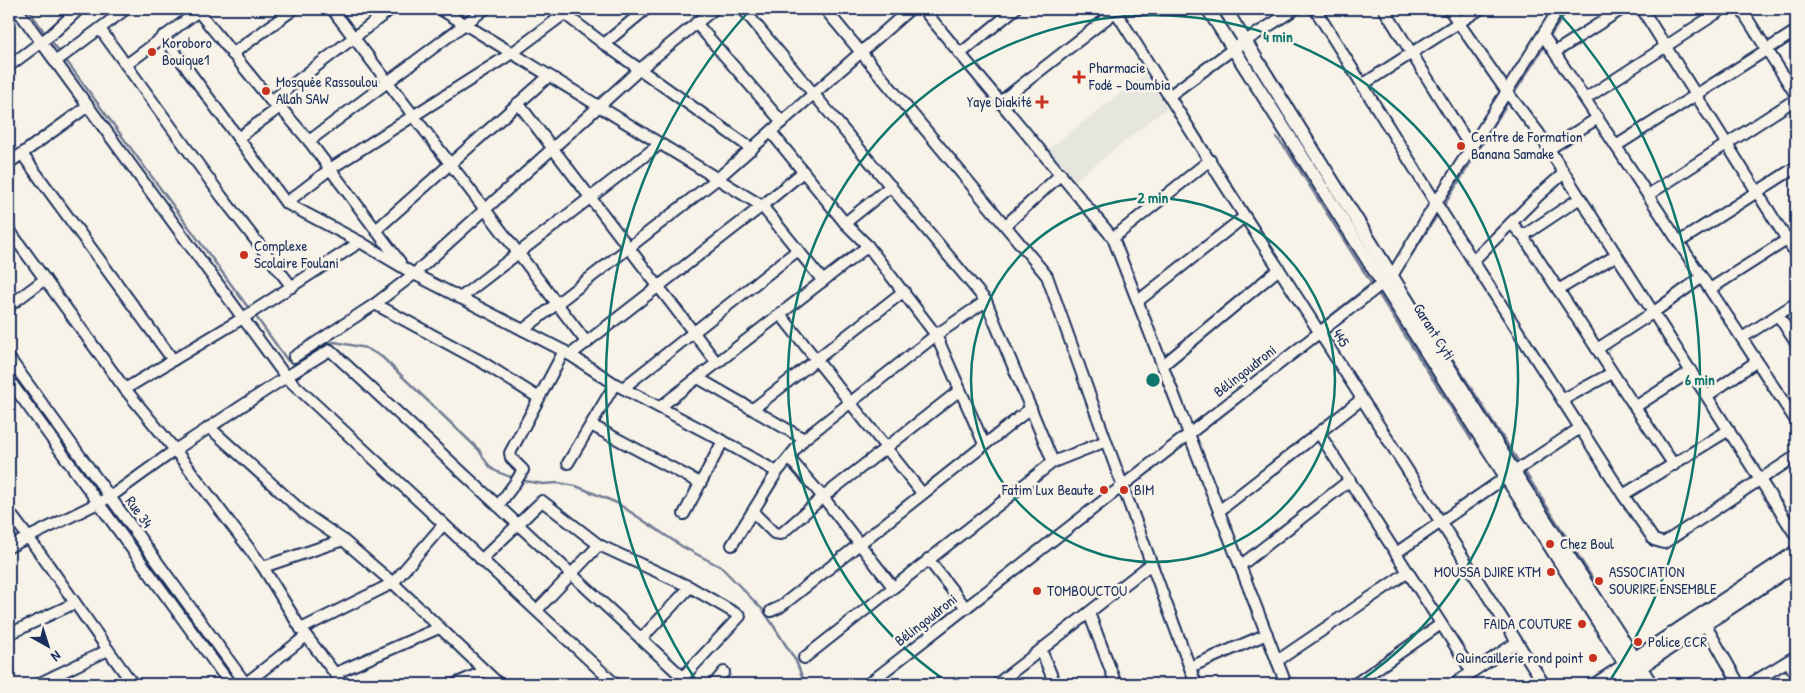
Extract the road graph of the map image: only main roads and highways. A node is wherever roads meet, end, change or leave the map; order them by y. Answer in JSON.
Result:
{"nodes":[{"id":1,"x":1208,"y":9,"type":"edge"},
{"id":2,"x":1225,"y":9,"type":"edge"},
{"id":3,"x":1388,"y":279,"type":"junction"},
{"id":4,"x":1796,"y":552,"type":"edge"},
{"id":5,"x":1796,"y":564,"type":"edge"},
{"id":6,"x":1634,"y":666,"type":"junction"},
{"id":7,"x":1596,"y":684,"type":"edge"},
{"id":8,"x":1615,"y":684,"type":"edge"},
{"id":9,"x":1638,"y":684,"type":"edge"},
{"id":10,"x":1651,"y":684,"type":"edge"}],
"edges":[{"from":1,"to":3,"type":"main road","name":"Garant Cyti"},
{"from":2,"to":3,"type":"main road","name":"Garant Cyti"},
{"from":3,"to":6,"type":"main road","name":"Garant Cyti"},
{"from":4,"to":6,"type":"main road"},
{"from":5,"to":6,"type":"main road"},
{"from":6,"to":7,"type":"main road"},
{"from":6,"to":8,"type":"main road"},
{"from":6,"to":9,"type":"main road"},
{"from":6,"to":10,"type":"main road"}]}
